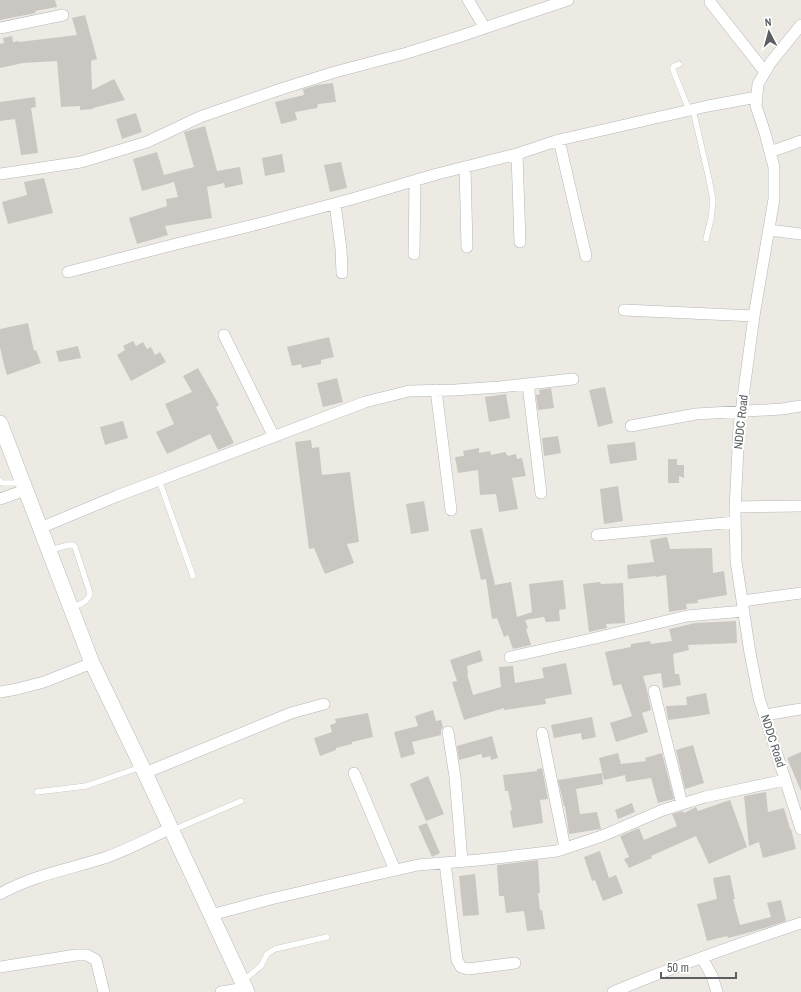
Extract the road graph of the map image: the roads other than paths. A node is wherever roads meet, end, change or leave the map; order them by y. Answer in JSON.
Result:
{"nodes":[{"id":1,"x":468,"y":0,"type":"edge"},
{"id":2,"x":568,"y":0,"type":"edge"},
{"id":3,"x":710,"y":2,"type":"dead end"},
{"id":4,"x":63,"y":15,"type":"dead end"},
{"id":5,"x":801,"y":25,"type":"edge"},
{"id":6,"x":0,"y":28,"type":"edge"},
{"id":7,"x":485,"y":28,"type":"junction"},
{"id":8,"x":679,"y":64,"type":"dead end"},
{"id":9,"x":765,"y":72,"type":"junction"},
{"id":10,"x":757,"y":97,"type":"junction"},
{"id":11,"x":691,"y":110,"type":"junction"},
{"id":12,"x":559,"y":140,"type":"junction"},
{"id":13,"x":801,"y":141,"type":"edge"},
{"id":14,"x":770,"y":152,"type":"junction"},
{"id":15,"x":517,"y":154,"type":"junction"},
{"id":16,"x":465,"y":167,"type":"junction"},
{"id":17,"x":0,"y":174,"type":"edge"},
{"id":18,"x":415,"y":181,"type":"junction"},
{"id":19,"x":335,"y":204,"type":"junction"},
{"id":20,"x":769,"y":230,"type":"junction"},
{"id":21,"x":801,"y":234,"type":"edge"},
{"id":22,"x":706,"y":239,"type":"dead end"},
{"id":23,"x":520,"y":242,"type":"dead end"},
{"id":24,"x":467,"y":247,"type":"dead end"},
{"id":25,"x":414,"y":254,"type":"dead end"},
{"id":26,"x":586,"y":256,"type":"dead end"},
{"id":27,"x":68,"y":272,"type":"dead end"},
{"id":28,"x":342,"y":273,"type":"dead end"},
{"id":29,"x":624,"y":310,"type":"dead end"},
{"id":30,"x":754,"y":316,"type":"junction"},
{"id":31,"x":224,"y":335,"type":"dead end"},
{"id":32,"x":573,"y":379,"type":"dead end"},
{"id":33,"x":528,"y":384,"type":"junction"},
{"id":34,"x":436,"y":390,"type":"junction"},
{"id":35,"x":801,"y":406,"type":"edge"},
{"id":36,"x":741,"y":411,"type":"junction"},
{"id":37,"x":0,"y":423,"type":"edge"},
{"id":38,"x":631,"y":426,"type":"dead end"},
{"id":39,"x":274,"y":437,"type":"junction"},
{"id":40,"x":159,"y":480,"type":"junction"},
{"id":41,"x":0,"y":481,"type":"edge"},
{"id":42,"x":24,"y":486,"type":"junction"},
{"id":43,"x":542,"y":493,"type":"dead end"},
{"id":44,"x":0,"y":498,"type":"edge"},
{"id":45,"x":801,"y":506,"type":"edge"},
{"id":46,"x":735,"y":507,"type":"junction"},
{"id":47,"x":451,"y":510,"type":"dead end"},
{"id":48,"x":735,"y":522,"type":"junction"},
{"id":49,"x":40,"y":528,"type":"junction"},
{"id":50,"x":597,"y":535,"type":"dead end"},
{"id":51,"x":49,"y":551,"type":"junction"},
{"id":52,"x":193,"y":576,"type":"dead end"},
{"id":53,"x":801,"y":593,"type":"edge"},
{"id":54,"x":743,"y":606,"type":"junction"},
{"id":55,"x":71,"y":608,"type":"junction"},
{"id":56,"x":510,"y":657,"type":"dead end"},
{"id":57,"x":92,"y":663,"type":"junction"},
{"id":58,"x":654,"y":691,"type":"dead end"},
{"id":59,"x":0,"y":692,"type":"edge"},
{"id":60,"x":324,"y":704,"type":"dead end"},
{"id":61,"x":801,"y":709,"type":"edge"},
{"id":62,"x":765,"y":715,"type":"junction"},
{"id":63,"x":448,"y":732,"type":"dead end"},
{"id":64,"x":542,"y":733,"type":"dead end"},
{"id":65,"x":144,"y":769,"type":"junction"},
{"id":66,"x":354,"y":773,"type":"dead end"},
{"id":67,"x":785,"y":780,"type":"junction"},
{"id":68,"x":37,"y":792,"type":"dead end"},
{"id":69,"x":241,"y":801,"type":"dead end"},
{"id":70,"x":682,"y":804,"type":"junction"},
{"id":71,"x":171,"y":829,"type":"junction"},
{"id":72,"x":801,"y":829,"type":"edge"},
{"id":73,"x":565,"y":848,"type":"junction"},
{"id":74,"x":462,"y":861,"type":"junction"},
{"id":75,"x":445,"y":863,"type":"junction"},
{"id":76,"x":395,"y":870,"type":"junction"},
{"id":77,"x":0,"y":894,"type":"edge"},
{"id":78,"x":211,"y":915,"type":"junction"},
{"id":79,"x":801,"y":923,"type":"edge"},
{"id":80,"x":327,"y":937,"type":"dead end"},
{"id":81,"x":702,"y":958,"type":"junction"},
{"id":82,"x":515,"y":963,"type":"dead end"},
{"id":83,"x":0,"y":967,"type":"edge"},
{"id":84,"x":244,"y":987,"type":"edge"},
{"id":85,"x":104,"y":992,"type":"edge"},
{"id":86,"x":221,"y":992,"type":"edge"},
{"id":87,"x":613,"y":992,"type":"edge"},
{"id":88,"x":717,"y":992,"type":"edge"}],
"edges":[{"from":1,"to":7,"type":"street"},
{"from":2,"to":7,"type":"street"},
{"from":3,"to":9,"type":"street"},
{"from":4,"to":6,"type":"street"},
{"from":5,"to":9,"type":"street","name":"NDDC Road"},
{"from":7,"to":17,"type":"street"},
{"from":8,"to":11,"type":"lane"},
{"from":9,"to":10,"type":"street","name":"NDDC Road"},
{"from":10,"to":11,"type":"street"},
{"from":10,"to":14,"type":"street","name":"NDDC Road"},
{"from":11,"to":12,"type":"street"},
{"from":11,"to":22,"type":"lane"},
{"from":12,"to":15,"type":"street"},
{"from":12,"to":26,"type":"street"},
{"from":13,"to":14,"type":"street"},
{"from":14,"to":20,"type":"street","name":"NDDC Road"},
{"from":15,"to":16,"type":"street"},
{"from":15,"to":23,"type":"street"},
{"from":16,"to":18,"type":"street"},
{"from":16,"to":24,"type":"street"},
{"from":18,"to":19,"type":"street"},
{"from":18,"to":25,"type":"street"},
{"from":19,"to":27,"type":"street"},
{"from":19,"to":28,"type":"street"},
{"from":20,"to":21,"type":"street"},
{"from":20,"to":30,"type":"street","name":"NDDC Road"},
{"from":29,"to":30,"type":"street"},
{"from":30,"to":36,"type":"street","name":"NDDC Road"},
{"from":31,"to":39,"type":"street"},
{"from":32,"to":33,"type":"street"},
{"from":33,"to":34,"type":"street"},
{"from":33,"to":43,"type":"street"},
{"from":34,"to":39,"type":"street"},
{"from":34,"to":47,"type":"street"},
{"from":35,"to":36,"type":"street"},
{"from":36,"to":38,"type":"street"},
{"from":36,"to":46,"type":"street","name":"NDDC Road"},
{"from":37,"to":42,"type":"street"},
{"from":39,"to":40,"type":"street"},
{"from":40,"to":49,"type":"street"},
{"from":40,"to":52,"type":"lane"},
{"from":41,"to":42,"type":"lane"},
{"from":42,"to":44,"type":"street"},
{"from":42,"to":49,"type":"street"},
{"from":45,"to":46,"type":"street"},
{"from":46,"to":48,"type":"street","name":"NDDC Road"},
{"from":48,"to":50,"type":"street"},
{"from":48,"to":54,"type":"street","name":"NDDC Road"},
{"from":49,"to":51,"type":"street"},
{"from":51,"to":55,"type":"street"},
{"from":51,"to":55,"type":"lane"},
{"from":53,"to":54,"type":"street"},
{"from":54,"to":56,"type":"street"},
{"from":54,"to":62,"type":"street","name":"NDDC Road"},
{"from":55,"to":57,"type":"street"},
{"from":57,"to":59,"type":"street"},
{"from":57,"to":65,"type":"street"},
{"from":58,"to":70,"type":"street"},
{"from":60,"to":65,"type":"street"},
{"from":61,"to":62,"type":"street"},
{"from":62,"to":67,"type":"street","name":"NDDC Road"},
{"from":63,"to":74,"type":"street"},
{"from":64,"to":73,"type":"street"},
{"from":65,"to":68,"type":"lane"},
{"from":65,"to":71,"type":"street"},
{"from":66,"to":76,"type":"street"},
{"from":67,"to":70,"type":"street"},
{"from":67,"to":72,"type":"street","name":"NDDC Road"},
{"from":69,"to":71,"type":"lane"},
{"from":70,"to":73,"type":"street"},
{"from":71,"to":77,"type":"street"},
{"from":71,"to":78,"type":"street"},
{"from":73,"to":74,"type":"street"},
{"from":74,"to":75,"type":"street"},
{"from":75,"to":76,"type":"street"},
{"from":75,"to":82,"type":"street"},
{"from":76,"to":78,"type":"street"},
{"from":78,"to":84,"type":"street"},
{"from":79,"to":81,"type":"street"},
{"from":80,"to":84,"type":"lane"},
{"from":81,"to":87,"type":"street"},
{"from":81,"to":88,"type":"street"},
{"from":83,"to":85,"type":"street"},
{"from":84,"to":86,"type":"street"}]}
